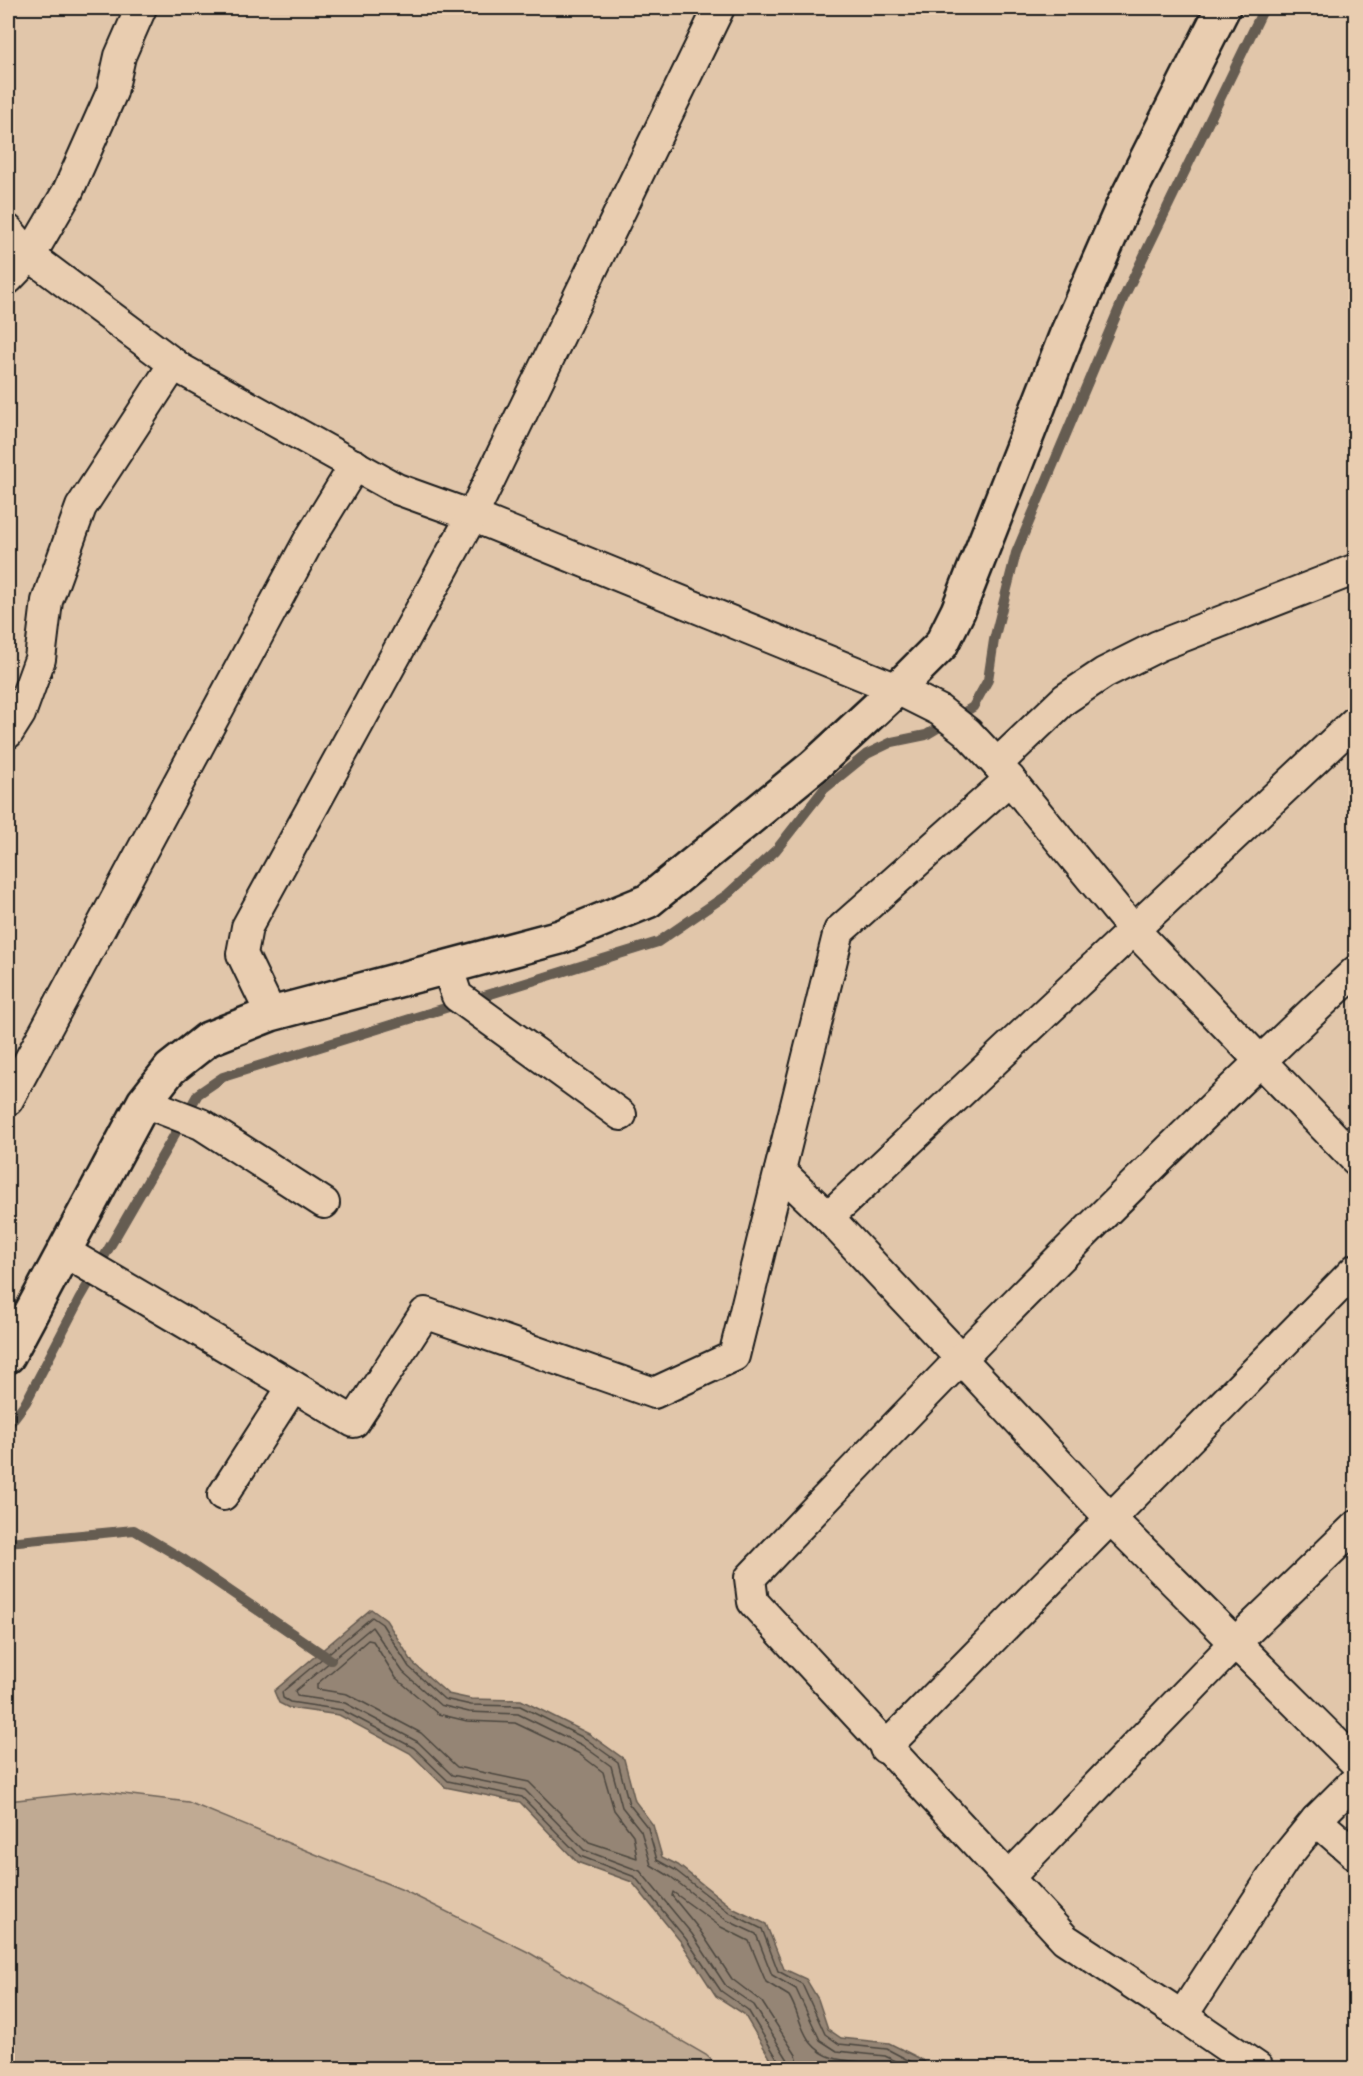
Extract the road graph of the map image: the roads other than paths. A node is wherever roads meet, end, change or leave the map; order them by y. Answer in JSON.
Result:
{"nodes":[{"id":1,"x":141,"y":8,"type":"edge"},
{"id":2,"x":719,"y":8,"type":"edge"},
{"id":3,"x":1223,"y":8,"type":"edge"},
{"id":4,"x":8,"y":230,"type":"edge"},
{"id":5,"x":30,"y":256,"type":"junction"},
{"id":6,"x":8,"y":279,"type":"edge"},
{"id":7,"x":174,"y":364,"type":"junction"},
{"id":8,"x":355,"y":465,"type":"junction"},
{"id":9,"x":472,"y":516,"type":"junction"},
{"id":10,"x":1356,"y":569,"type":"edge"},
{"id":11,"x":897,"y":689,"type":"junction"},
{"id":12,"x":1356,"y":721,"type":"edge"},
{"id":13,"x":8,"y":733,"type":"edge"},
{"id":14,"x":1003,"y":772,"type":"junction"},
{"id":15,"x":1132,"y":928,"type":"junction"},
{"id":16,"x":447,"y":967,"type":"junction"},
{"id":17,"x":1356,"y":971,"type":"edge"},
{"id":18,"x":270,"y":1014,"type":"junction"},
{"id":19,"x":1259,"y":1061,"type":"junction"},
{"id":20,"x":10,"y":1089,"type":"edge"},
{"id":21,"x":144,"y":1102,"type":"junction"},
{"id":22,"x":621,"y":1115,"type":"dead end"},
{"id":23,"x":1356,"y":1160,"type":"edge"},
{"id":24,"x":780,"y":1172,"type":"junction"},
{"id":25,"x":324,"y":1203,"type":"dead end"},
{"id":26,"x":828,"y":1217,"type":"junction"},
{"id":27,"x":65,"y":1252,"type":"junction"},
{"id":28,"x":1356,"y":1269,"type":"edge"},
{"id":29,"x":8,"y":1356,"type":"edge"},
{"id":30,"x":959,"y":1358,"type":"junction"},
{"id":31,"x":292,"y":1386,"type":"junction"},
{"id":32,"x":223,"y":1495,"type":"dead end"},
{"id":33,"x":1111,"y":1519,"type":"junction"},
{"id":34,"x":1356,"y":1526,"type":"edge"},
{"id":35,"x":1235,"y":1643,"type":"junction"},
{"id":36,"x":885,"y":1748,"type":"junction"},
{"id":37,"x":1356,"y":1763,"type":"edge"},
{"id":38,"x":1356,"y":1780,"type":"edge"},
{"id":39,"x":1316,"y":1820,"type":"junction"},
{"id":40,"x":1356,"y":1855,"type":"edge"},
{"id":41,"x":1009,"y":1877,"type":"junction"},
{"id":42,"x":1182,"y":2016,"type":"junction"},
{"id":43,"x":1258,"y":2068,"type":"edge"}],
"edges":[{"from":1,"to":5,"type":"street"},
{"from":2,"to":9,"type":"street"},
{"from":3,"to":11,"type":"street"},
{"from":4,"to":5,"type":"street"},
{"from":5,"to":6,"type":"street"},
{"from":5,"to":7,"type":"street"},
{"from":7,"to":8,"type":"street"},
{"from":7,"to":13,"type":"street"},
{"from":8,"to":9,"type":"street"},
{"from":8,"to":20,"type":"street"},
{"from":9,"to":11,"type":"street"},
{"from":9,"to":18,"type":"street"},
{"from":10,"to":14,"type":"street"},
{"from":11,"to":14,"type":"street"},
{"from":11,"to":16,"type":"street"},
{"from":12,"to":15,"type":"street"},
{"from":14,"to":15,"type":"street"},
{"from":14,"to":24,"type":"street"},
{"from":15,"to":19,"type":"street"},
{"from":15,"to":26,"type":"street"},
{"from":16,"to":18,"type":"street"},
{"from":16,"to":22,"type":"street"},
{"from":17,"to":19,"type":"street"},
{"from":18,"to":21,"type":"street"},
{"from":19,"to":23,"type":"street"},
{"from":19,"to":30,"type":"street"},
{"from":21,"to":25,"type":"street"},
{"from":21,"to":27,"type":"street"},
{"from":24,"to":26,"type":"street"},
{"from":24,"to":31,"type":"street"},
{"from":26,"to":30,"type":"street"},
{"from":27,"to":29,"type":"street"},
{"from":27,"to":31,"type":"street"},
{"from":28,"to":33,"type":"street"},
{"from":30,"to":33,"type":"street"},
{"from":30,"to":36,"type":"street"},
{"from":31,"to":32,"type":"street"},
{"from":33,"to":35,"type":"street"},
{"from":33,"to":36,"type":"street"},
{"from":34,"to":35,"type":"street"},
{"from":35,"to":37,"type":"street"},
{"from":35,"to":41,"type":"street"},
{"from":36,"to":41,"type":"street"},
{"from":38,"to":39,"type":"street"},
{"from":39,"to":40,"type":"street"},
{"from":39,"to":42,"type":"street"},
{"from":41,"to":42,"type":"street"},
{"from":42,"to":43,"type":"street"}]}
